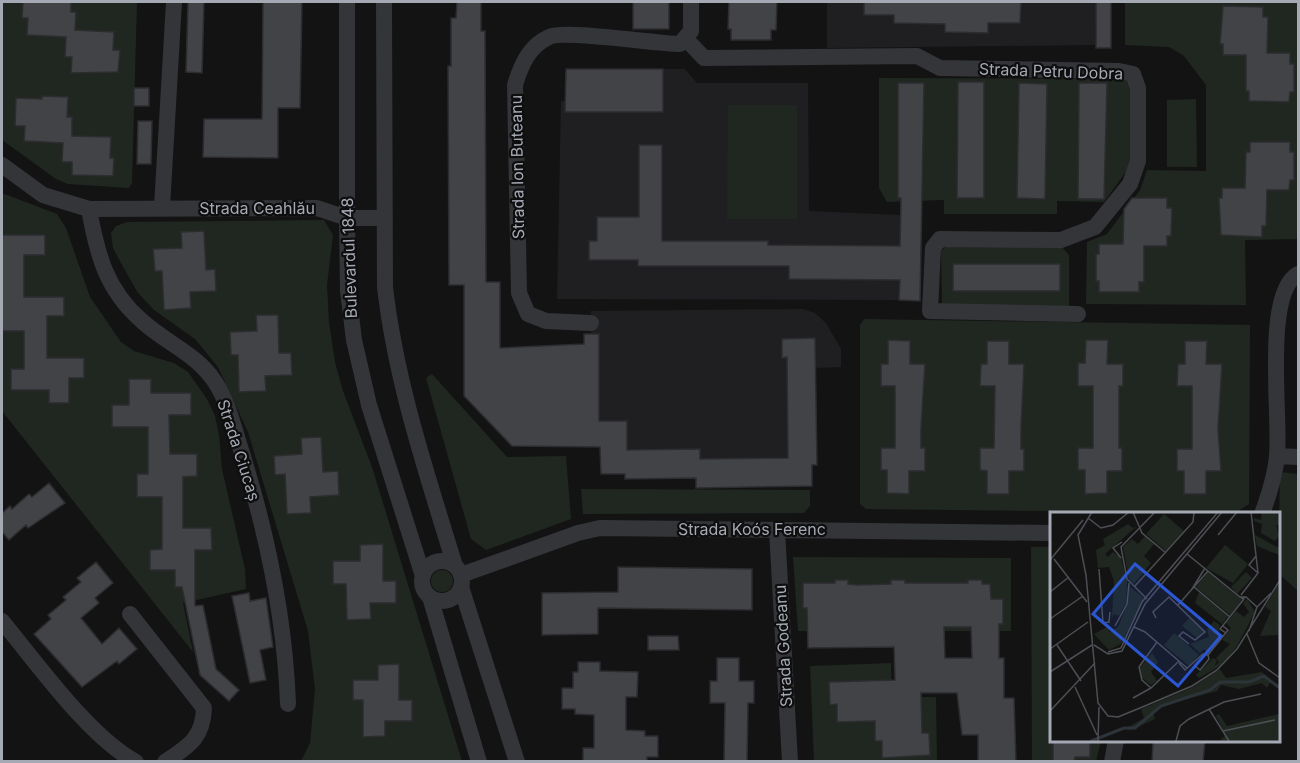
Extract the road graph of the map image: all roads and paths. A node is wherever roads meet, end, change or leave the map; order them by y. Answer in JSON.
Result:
{"nodes":[{"id":1,"x":174,"y":2,"type":"edge"},
{"id":2,"x":347,"y":2,"type":"edge"},
{"id":3,"x":384,"y":2,"type":"edge"},
{"id":4,"x":691,"y":2,"type":"edge"},
{"id":5,"x":686,"y":39,"type":"junction"},
{"id":6,"x":2,"y":165,"type":"edge"},
{"id":7,"x":162,"y":207,"type":"junction"},
{"id":8,"x":89,"y":209,"type":"junction"},
{"id":9,"x":346,"y":218,"type":"junction"},
{"id":10,"x":385,"y":218,"type":"junction"},
{"id":11,"x":1299,"y":274,"type":"edge"},
{"id":12,"x":1078,"y":314,"type":"dead end"},
{"id":13,"x":591,"y":323,"type":"dead end"},
{"id":14,"x":1277,"y":456,"type":"junction"},
{"id":15,"x":1299,"y":457,"type":"edge"},
{"id":16,"x":1263,"y":512,"type":"edge"},
{"id":17,"x":777,"y":530,"type":"junction"},
{"id":18,"x":1050,"y":533,"type":"edge"},
{"id":19,"x":423,"y":576,"type":"junction"},
{"id":20,"x":459,"y":576,"type":"junction"},
{"id":21,"x":430,"y":597,"type":"junction"},
{"id":22,"x":130,"y":614,"type":"dead end"},
{"id":23,"x":2,"y":621,"type":"edge"},
{"id":24,"x":288,"y":704,"type":"dead end"},
{"id":25,"x":1116,"y":742,"type":"edge"},
{"id":26,"x":136,"y":762,"type":"edge"},
{"id":27,"x":165,"y":762,"type":"edge"},
{"id":28,"x":479,"y":762,"type":"edge"},
{"id":29,"x":517,"y":762,"type":"edge"},
{"id":30,"x":790,"y":762,"type":"edge"},
{"id":31,"x":1112,"y":762,"type":"edge"}],
"edges":[{"from":1,"to":7,"type":"street"},
{"from":2,"to":9,"type":"street","name":"Bulevardul 1848"},
{"from":3,"to":10,"type":"street"},
{"from":4,"to":5,"type":"street"},
{"from":5,"to":12,"type":"street","name":"Strada Petru Dobra"},
{"from":5,"to":13,"type":"street","name":"Strada Ion Buteanu"},
{"from":6,"to":8,"type":"street","name":"Strada Ceahlău"},
{"from":7,"to":8,"type":"street","name":"Strada Ceahlău"},
{"from":7,"to":9,"type":"street","name":"Strada Ceahlău"},
{"from":8,"to":24,"type":"street","name":"Strada Ciucaș"},
{"from":9,"to":10,"type":"street","name":"Strada Ceahlău"},
{"from":9,"to":19,"type":"street","name":"Bulevardul 1848"},
{"from":10,"to":20,"type":"street"},
{"from":11,"to":14,"type":"street"},
{"from":14,"to":15,"type":"street"},
{"from":14,"to":16,"type":"street"},
{"from":17,"to":18,"type":"street","name":"Strada Koós Ferenc"},
{"from":17,"to":20,"type":"street","name":"Strada Koós Ferenc"},
{"from":17,"to":30,"type":"street","name":"Strada Godeanu"},
{"from":19,"to":20,"type":"street"},
{"from":19,"to":21,"type":"street"},
{"from":20,"to":21,"type":"street"},
{"from":20,"to":29,"type":"street"},
{"from":21,"to":28,"type":"street"},
{"from":22,"to":27,"type":"street"},
{"from":23,"to":26,"type":"street"},
{"from":25,"to":31,"type":"street"}]}
